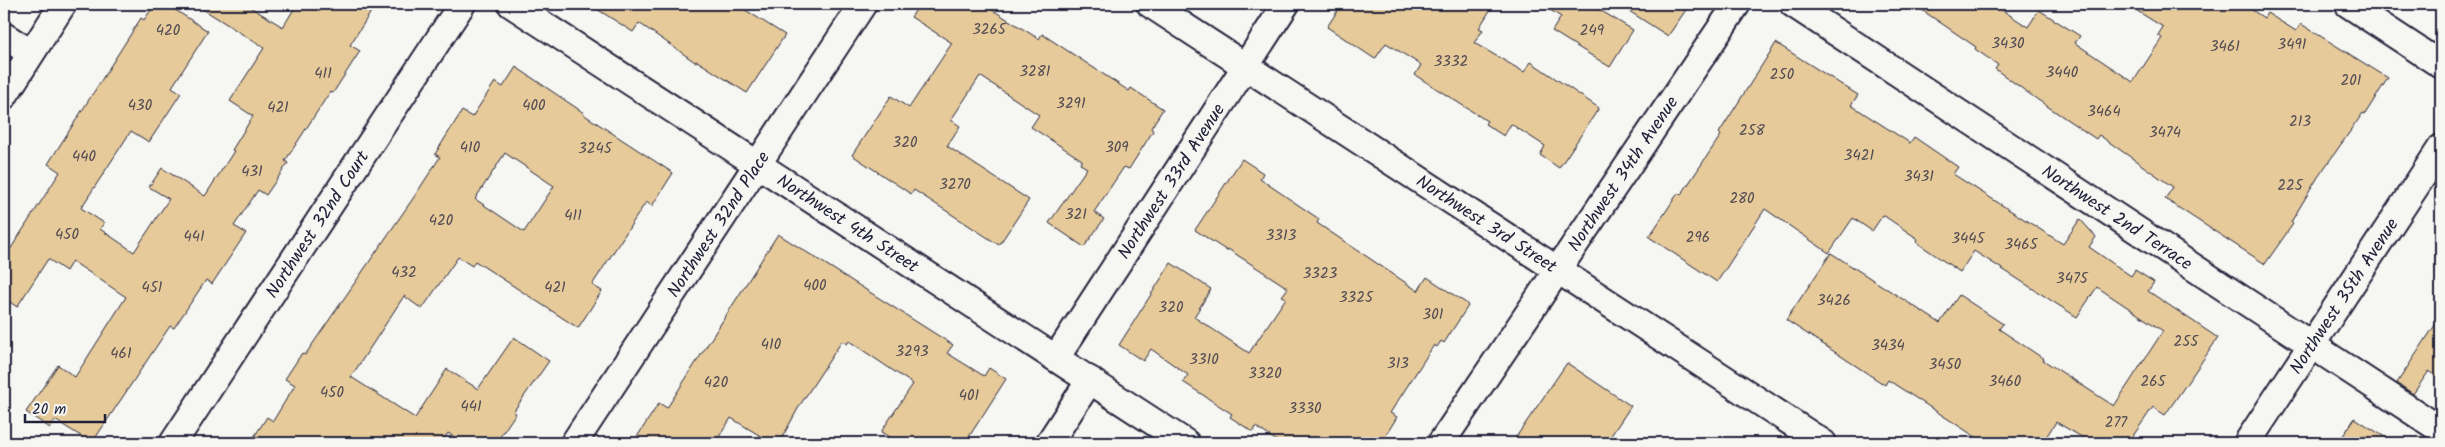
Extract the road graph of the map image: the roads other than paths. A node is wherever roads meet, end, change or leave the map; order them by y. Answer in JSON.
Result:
{"nodes":[{"id":1,"x":63,"y":4,"type":"edge"},
{"id":2,"x":462,"y":4,"type":"edge"},
{"id":3,"x":510,"y":4,"type":"edge"},
{"id":4,"x":863,"y":4,"type":"edge"},
{"id":5,"x":1150,"y":4,"type":"edge"},
{"id":6,"x":1286,"y":4,"type":"edge"},
{"id":7,"x":1737,"y":4,"type":"edge"},
{"id":8,"x":1793,"y":4,"type":"edge"},
{"id":9,"x":2348,"y":4,"type":"edge"},
{"id":10,"x":4,"y":36,"type":"edge"},
{"id":11,"x":31,"y":53,"type":"junction"},
{"id":12,"x":1246,"y":65,"type":"junction"},
{"id":13,"x":2441,"y":65,"type":"edge"},
{"id":14,"x":4,"y":96,"type":"edge"},
{"id":15,"x":2441,"y":148,"type":"edge"},
{"id":16,"x":757,"y":164,"type":"junction"},
{"id":17,"x":1558,"y":269,"type":"junction"},
{"id":18,"x":2313,"y":346,"type":"junction"},
{"id":19,"x":1056,"y":358,"type":"junction"},
{"id":20,"x":1090,"y":380,"type":"junction"},
{"id":21,"x":2441,"y":430,"type":"edge"},
{"id":22,"x":173,"y":443,"type":"edge"},
{"id":23,"x":574,"y":443,"type":"edge"},
{"id":24,"x":1049,"y":443,"type":"edge"},
{"id":25,"x":1186,"y":443,"type":"edge"},
{"id":26,"x":1441,"y":443,"type":"edge"},
{"id":27,"x":1823,"y":443,"type":"edge"},
{"id":28,"x":2247,"y":443,"type":"edge"}],
"edges":[{"from":1,"to":11,"type":"street"},
{"from":2,"to":22,"type":"street","name":"Northwest 32nd Court"},
{"from":3,"to":16,"type":"street","name":"Northwest 4th Street"},
{"from":4,"to":16,"type":"street","name":"Northwest 32nd Place"},
{"from":5,"to":12,"type":"street","name":"Northwest 3rd Street"},
{"from":6,"to":12,"type":"street","name":"Northwest 33rd Avenue"},
{"from":7,"to":17,"type":"street","name":"Northwest 34th Avenue"},
{"from":8,"to":18,"type":"street","name":"Northwest 2nd Terrace"},
{"from":9,"to":13,"type":"street"},
{"from":10,"to":11,"type":"street"},
{"from":11,"to":14,"type":"street"},
{"from":12,"to":17,"type":"street","name":"Northwest 3rd Street"},
{"from":12,"to":19,"type":"street","name":"Northwest 33rd Avenue"},
{"from":15,"to":18,"type":"street","name":"Northwest 35th Avenue"},
{"from":16,"to":19,"type":"street","name":"Northwest 4th Street"},
{"from":16,"to":23,"type":"street","name":"Northwest 32nd Place"},
{"from":17,"to":26,"type":"street","name":"Northwest 34th Avenue"},
{"from":17,"to":27,"type":"street","name":"Northwest 3rd Street"},
{"from":18,"to":21,"type":"street","name":"Northwest 2nd Terrace"},
{"from":18,"to":28,"type":"street","name":"Northwest 35th Avenue"},
{"from":19,"to":20,"type":"street","name":"Northwest 4th Street"},
{"from":20,"to":24,"type":"street"},
{"from":20,"to":25,"type":"street","name":"Northwest 4th Street"}]}
